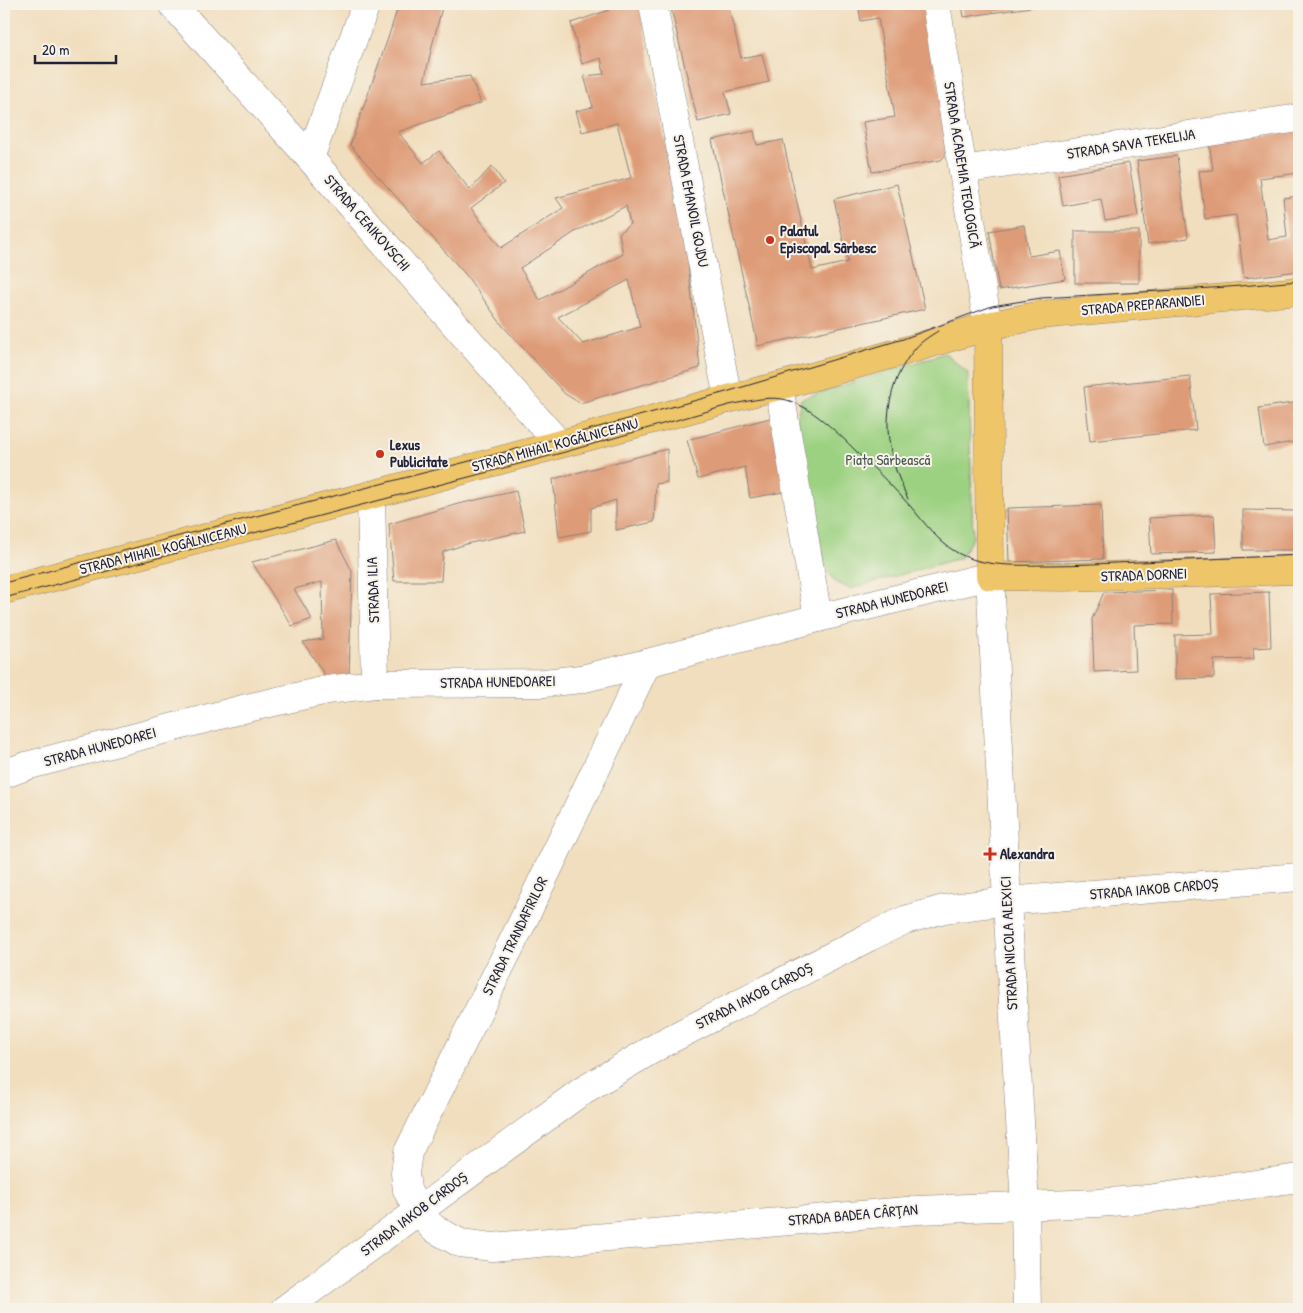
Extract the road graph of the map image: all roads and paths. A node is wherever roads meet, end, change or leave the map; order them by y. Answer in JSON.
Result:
{"nodes":[{"id":1,"x":172,"y":4,"type":"edge"},
{"id":2,"x":366,"y":4,"type":"edge"},
{"id":3,"x":653,"y":4,"type":"edge"},
{"id":4,"x":936,"y":4,"type":"edge"},
{"id":5,"x":1299,"y":118,"type":"edge"},
{"id":6,"x":310,"y":158,"type":"junction"},
{"id":7,"x":963,"y":170,"type":"junction"},
{"id":8,"x":1299,"y":291,"type":"edge"},
{"id":9,"x":988,"y":326,"type":"junction"},
{"id":10,"x":779,"y":386,"type":"junction"},
{"id":11,"x":728,"y":399,"type":"junction"},
{"id":12,"x":559,"y":444,"type":"junction"},
{"id":13,"x":371,"y":495,"type":"junction"},
{"id":14,"x":1299,"y":570,"type":"edge"},
{"id":15,"x":990,"y":576,"type":"junction"},
{"id":16,"x":4,"y":590,"type":"edge"},
{"id":17,"x":818,"y":618,"type":"junction"},
{"id":18,"x":647,"y":663,"type":"junction"},
{"id":19,"x":375,"y":684,"type":"junction"},
{"id":20,"x":4,"y":774,"type":"edge"},
{"id":21,"x":1299,"y":877,"type":"edge"},
{"id":22,"x":1007,"y":901,"type":"junction"},
{"id":23,"x":1299,"y":1178,"type":"edge"},
{"id":24,"x":1025,"y":1205,"type":"junction"},
{"id":25,"x":418,"y":1211,"type":"junction"},
{"id":26,"x":322,"y":1297,"type":"edge"},
{"id":27,"x":284,"y":1309,"type":"edge"},
{"id":28,"x":1027,"y":1309,"type":"edge"}],
"edges":[{"from":1,"to":6,"type":"street","name":"STRADA CEAIKOVSCHI"},
{"from":2,"to":6,"type":"street"},
{"from":3,"to":11,"type":"street","name":"STRADA EMANOIL GOJDU"},
{"from":4,"to":7,"type":"street","name":"STRADA ACADEMIA TEOLOGICĂ"},
{"from":5,"to":7,"type":"street","name":"STRADA SAVA TEKELIJA"},
{"from":6,"to":12,"type":"street","name":"STRADA CEAIKOVSCHI"},
{"from":7,"to":9,"type":"street","name":"STRADA ACADEMIA TEOLOGICĂ"},
{"from":8,"to":9,"type":"main road","name":"STRADA PREPARANDIEI"},
{"from":9,"to":10,"type":"main road","name":"STRADA MIHAIL KOGĂLNICEANU"},
{"from":9,"to":15,"type":"main road"},
{"from":10,"to":11,"type":"main road","name":"STRADA MIHAIL KOGĂLNICEANU"},
{"from":10,"to":17,"type":"street"},
{"from":11,"to":12,"type":"main road","name":"STRADA MIHAIL KOGĂLNICEANU"},
{"from":12,"to":13,"type":"main road","name":"STRADA MIHAIL KOGĂLNICEANU"},
{"from":13,"to":16,"type":"main road","name":"STRADA MIHAIL KOGĂLNICEANU"},
{"from":13,"to":19,"type":"street","name":"STRADA ILIA"},
{"from":14,"to":15,"type":"main road","name":"STRADA DORNEI"},
{"from":15,"to":17,"type":"street","name":"STRADA HUNEDOAREI"},
{"from":15,"to":22,"type":"street","name":"STRADA NICOLA ALEXICI"},
{"from":17,"to":18,"type":"street","name":"STRADA HUNEDOAREI"},
{"from":18,"to":19,"type":"street","name":"STRADA HUNEDOAREI"},
{"from":18,"to":25,"type":"street","name":"STRADA TRANDAFIRILOR"},
{"from":19,"to":20,"type":"street","name":"STRADA HUNEDOAREI"},
{"from":21,"to":22,"type":"street","name":"STRADA IAKOB CARDOȘ"},
{"from":22,"to":24,"type":"street","name":"STRADA NICOLA ALEXICI"},
{"from":22,"to":25,"type":"street","name":"STRADA IAKOB CARDOȘ"},
{"from":23,"to":24,"type":"street","name":"STRADA BADEA CÂRȚAN"},
{"from":24,"to":25,"type":"street","name":"STRADA BADEA CÂRȚAN"},
{"from":24,"to":28,"type":"street","name":"STRADA NICOLA ALEXICI"},
{"from":25,"to":26,"type":"street","name":"STRADA IAKOB CARDOȘ"},
{"from":26,"to":27,"type":"street","name":"STRADA IAKOB CARDOȘ"}]}
